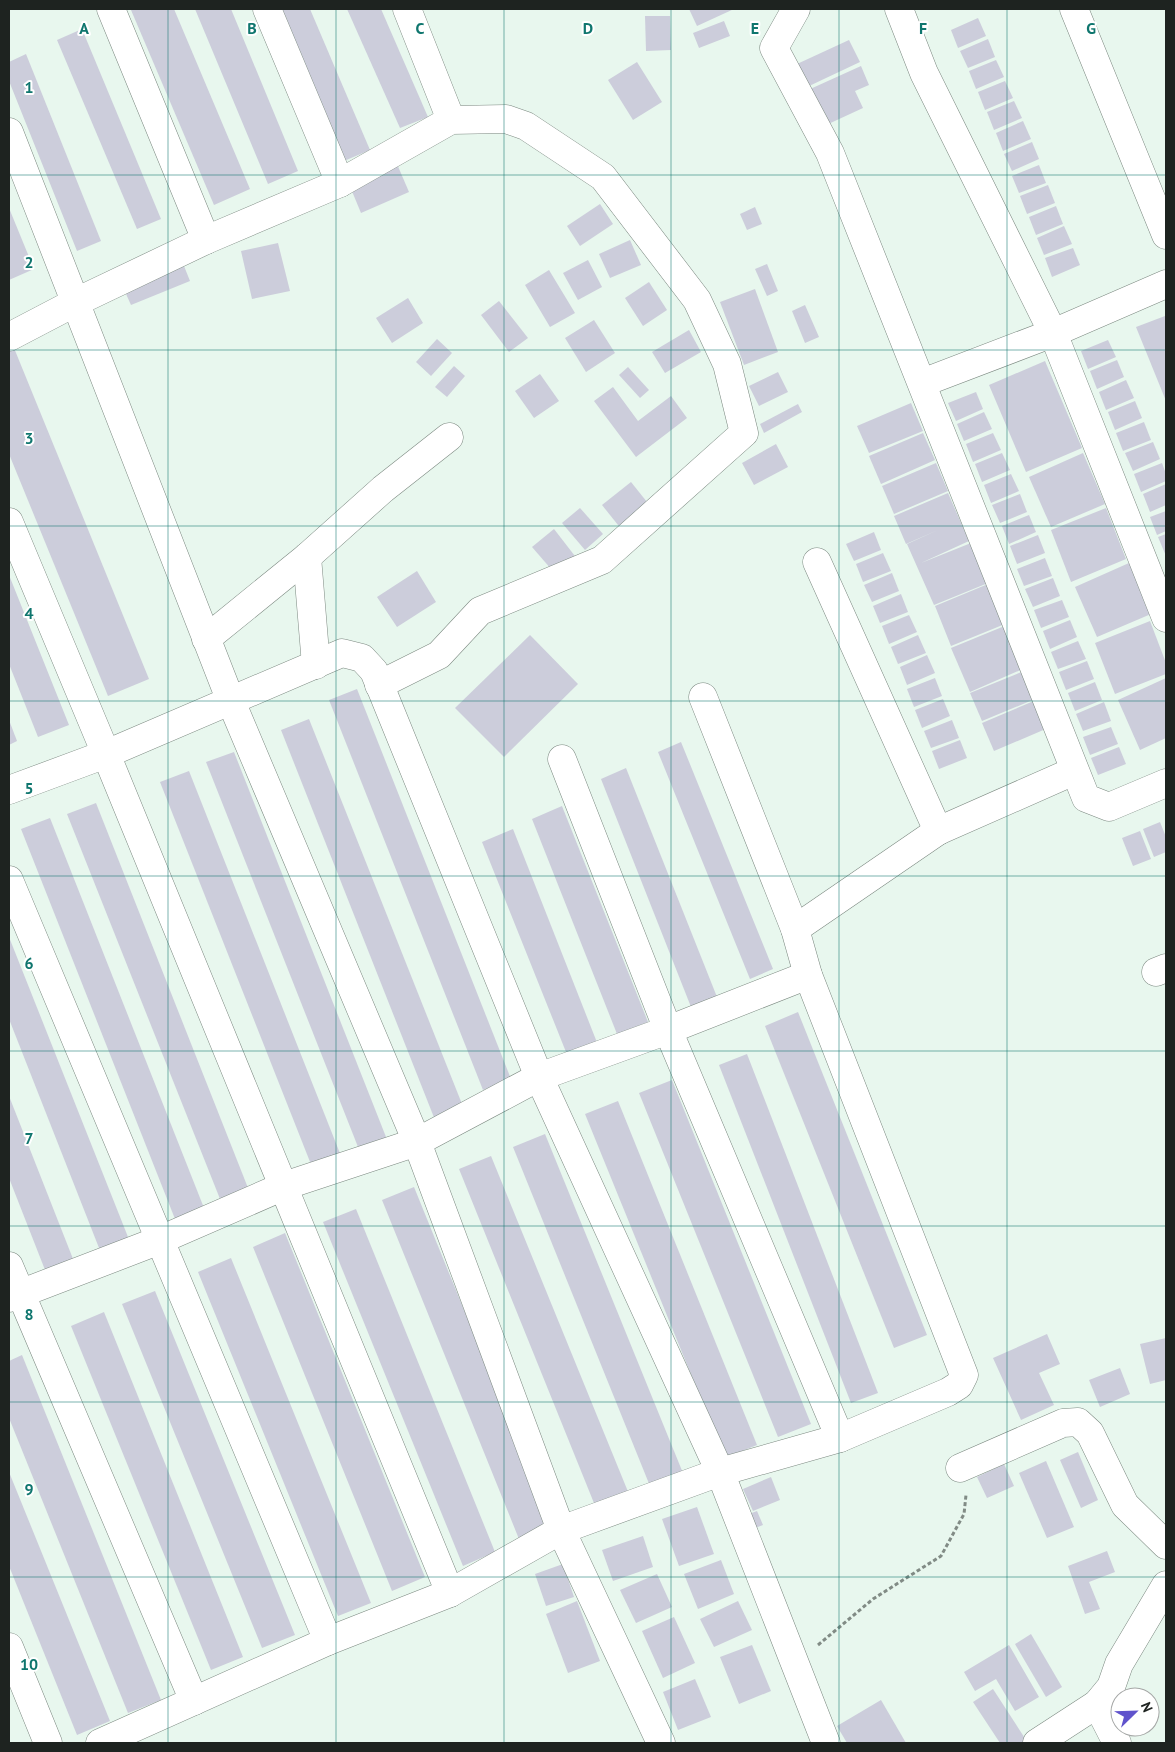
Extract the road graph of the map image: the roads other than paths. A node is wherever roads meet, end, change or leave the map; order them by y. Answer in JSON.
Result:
{"nodes":[{"id":1,"x":111,"y":9,"type":"edge"},
{"id":2,"x":267,"y":9,"type":"edge"},
{"id":3,"x":407,"y":9,"type":"edge"},
{"id":4,"x":796,"y":9,"type":"edge"},
{"id":5,"x":900,"y":9,"type":"edge"},
{"id":6,"x":1074,"y":9,"type":"edge"},
{"id":7,"x":451,"y":120,"type":"junction"},
{"id":8,"x":9,"y":132,"type":"edge"},
{"id":9,"x":340,"y":183,"type":"junction"},
{"id":10,"x":1166,"y":235,"type":"edge"},
{"id":11,"x":206,"y":240,"type":"junction"},
{"id":12,"x":1166,"y":284,"type":"edge"},
{"id":13,"x":74,"y":302,"type":"junction"},
{"id":14,"x":1053,"y":334,"type":"junction"},
{"id":15,"x":9,"y":337,"type":"edge"},
{"id":16,"x":922,"y":383,"type":"junction"},
{"id":17,"x":449,"y":437,"type":"dead end"},
{"id":18,"x":9,"y":522,"type":"edge"},
{"id":19,"x":307,"y":557,"type":"junction"},
{"id":20,"x":817,"y":562,"type":"dead end"},
{"id":21,"x":1166,"y":618,"type":"edge"},
{"id":22,"x":206,"y":639,"type":"junction"},
{"id":23,"x":316,"y":665,"type":"junction"},
{"id":24,"x":379,"y":686,"type":"junction"},
{"id":25,"x":703,"y":697,"type":"dead end"},
{"id":26,"x":230,"y":699,"type":"junction"},
{"id":27,"x":106,"y":754,"type":"junction"},
{"id":28,"x":562,"y":759,"type":"dead end"},
{"id":29,"x":1074,"y":771,"type":"junction"},
{"id":30,"x":1166,"y":783,"type":"edge"},
{"id":31,"x":9,"y":790,"type":"edge"},
{"id":32,"x":938,"y":831,"type":"junction"},
{"id":33,"x":9,"y":880,"type":"edge"},
{"id":34,"x":795,"y":929,"type":"junction"},
{"id":35,"x":808,"y":975,"type":"junction"},
{"id":36,"x":668,"y":1030,"type":"junction"},
{"id":37,"x":540,"y":1077,"type":"junction"},
{"id":38,"x":417,"y":1142,"type":"junction"},
{"id":39,"x":284,"y":1186,"type":"junction"},
{"id":40,"x":160,"y":1240,"type":"junction"},
{"id":41,"x":9,"y":1266,"type":"edge"},
{"id":42,"x":14,"y":1296,"type":"edge"},
{"id":43,"x":840,"y":1438,"type":"junction"},
{"id":44,"x":960,"y":1468,"type":"road end"},
{"id":45,"x":720,"y":1472,"type":"junction"},
{"id":46,"x":561,"y":1530,"type":"junction"},
{"id":47,"x":1166,"y":1546,"type":"edge"},
{"id":48,"x":1166,"y":1585,"type":"edge"},
{"id":49,"x":450,"y":1593,"type":"junction"},
{"id":50,"x":328,"y":1641,"type":"junction"},
{"id":51,"x":9,"y":1646,"type":"edge"},
{"id":52,"x":194,"y":1701,"type":"junction"},
{"id":53,"x":1097,"y":1704,"type":"junction"},
{"id":54,"x":48,"y":1743,"type":"edge"},
{"id":55,"x":100,"y":1743,"type":"edge"},
{"id":56,"x":661,"y":1743,"type":"edge"},
{"id":57,"x":826,"y":1743,"type":"edge"},
{"id":58,"x":1037,"y":1743,"type":"edge"},
{"id":59,"x":1117,"y":1743,"type":"edge"}],
"edges":[{"from":1,"to":11,"type":"street"},
{"from":2,"to":9,"type":"street"},
{"from":3,"to":7,"type":"street"},
{"from":4,"to":16,"type":"street"},
{"from":5,"to":14,"type":"street"},
{"from":6,"to":10,"type":"street"},
{"from":7,"to":9,"type":"street"},
{"from":7,"to":24,"type":"street"},
{"from":8,"to":13,"type":"street"},
{"from":9,"to":11,"type":"street"},
{"from":11,"to":13,"type":"street"},
{"from":12,"to":14,"type":"street"},
{"from":13,"to":15,"type":"street"},
{"from":13,"to":22,"type":"street"},
{"from":14,"to":16,"type":"street"},
{"from":14,"to":21,"type":"street"},
{"from":16,"to":29,"type":"street"},
{"from":17,"to":19,"type":"street"},
{"from":18,"to":27,"type":"street"},
{"from":19,"to":22,"type":"street"},
{"from":19,"to":23,"type":"street"},
{"from":20,"to":32,"type":"street"},
{"from":22,"to":26,"type":"street"},
{"from":23,"to":24,"type":"street"},
{"from":23,"to":26,"type":"street"},
{"from":24,"to":37,"type":"street"},
{"from":25,"to":34,"type":"street"},
{"from":26,"to":27,"type":"street"},
{"from":26,"to":38,"type":"street"},
{"from":27,"to":31,"type":"street"},
{"from":27,"to":39,"type":"street"},
{"from":28,"to":36,"type":"street"},
{"from":29,"to":30,"type":"street"},
{"from":29,"to":32,"type":"street"},
{"from":32,"to":34,"type":"street"},
{"from":33,"to":40,"type":"street"},
{"from":34,"to":35,"type":"street"},
{"from":35,"to":36,"type":"street"},
{"from":35,"to":43,"type":"street"},
{"from":36,"to":37,"type":"street"},
{"from":36,"to":43,"type":"street"},
{"from":37,"to":38,"type":"street"},
{"from":37,"to":45,"type":"street"},
{"from":38,"to":39,"type":"street"},
{"from":38,"to":46,"type":"street"},
{"from":39,"to":40,"type":"street"},
{"from":39,"to":49,"type":"street"},
{"from":40,"to":42,"type":"street"},
{"from":40,"to":50,"type":"street"},
{"from":41,"to":42,"type":"street"},
{"from":42,"to":52,"type":"street"},
{"from":43,"to":45,"type":"street"},
{"from":44,"to":47,"type":"street"},
{"from":45,"to":46,"type":"street"},
{"from":45,"to":57,"type":"street"},
{"from":46,"to":49,"type":"street"},
{"from":46,"to":56,"type":"street"},
{"from":48,"to":53,"type":"street"},
{"from":49,"to":50,"type":"street"},
{"from":50,"to":52,"type":"street"},
{"from":51,"to":54,"type":"street"},
{"from":52,"to":55,"type":"street"},
{"from":53,"to":58,"type":"street"},
{"from":53,"to":59,"type":"street"}]}
